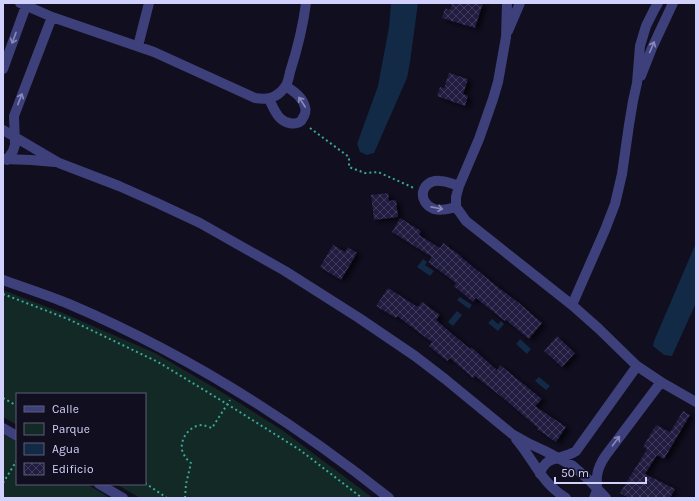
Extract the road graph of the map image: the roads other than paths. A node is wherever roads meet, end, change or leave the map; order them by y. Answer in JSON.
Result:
{"nodes":[{"id":1,"x":149,"y":3,"type":"edge"},
{"id":2,"x":306,"y":3,"type":"edge"},
{"id":3,"x":507,"y":3,"type":"edge"},
{"id":4,"x":520,"y":3,"type":"edge"},
{"id":5,"x":658,"y":3,"type":"edge"},
{"id":6,"x":673,"y":3,"type":"edge"},
{"id":7,"x":23,"y":4,"type":"edge"},
{"id":8,"x":52,"y":17,"type":"junction"},
{"id":9,"x":506,"y":37,"type":"junction"},
{"id":10,"x":138,"y":46,"type":"junction"},
{"id":11,"x":3,"y":69,"type":"edge"},
{"id":12,"x":637,"y":83,"type":"junction"},
{"id":13,"x":286,"y":86,"type":"junction"},
{"id":14,"x":269,"y":99,"type":"junction"},
{"id":15,"x":3,"y":130,"type":"edge"},
{"id":16,"x":14,"y":137,"type":"junction"},
{"id":17,"x":5,"y":159,"type":"edge"},
{"id":18,"x":59,"y":163,"type":"junction"},
{"id":19,"x":458,"y":186,"type":"junction"},
{"id":20,"x":456,"y":207,"type":"junction"},
{"id":21,"x":3,"y":280,"type":"edge"},
{"id":22,"x":572,"y":305,"type":"junction"},
{"id":23,"x":637,"y":366,"type":"junction"},
{"id":24,"x":660,"y":382,"type":"junction"},
{"id":25,"x":696,"y":402,"type":"edge"},
{"id":26,"x":3,"y":428,"type":"edge"},
{"id":27,"x":512,"y":434,"type":"junction"},
{"id":28,"x":16,"y":435,"type":"edge"},
{"id":29,"x":557,"y":458,"type":"junction"},
{"id":30,"x":540,"y":474,"type":"junction"},
{"id":31,"x":101,"y":485,"type":"edge"},
{"id":32,"x":596,"y":493,"type":"edge"},
{"id":33,"x":122,"y":498,"type":"edge"},
{"id":34,"x":389,"y":498,"type":"edge"},
{"id":35,"x":566,"y":498,"type":"edge"},
{"id":36,"x":606,"y":498,"type":"edge"}],
"edges":[{"from":1,"to":10,"type":"street"},
{"from":2,"to":13,"type":"street"},
{"from":3,"to":9,"type":"street"},
{"from":4,"to":9,"type":"street"},
{"from":5,"to":12,"type":"street"},
{"from":12,"to":6,"type":"street","one_way":true},
{"from":7,"to":8,"type":"street"},
{"from":7,"to":11,"type":"street","one_way":true},
{"from":8,"to":10,"type":"street"},
{"from":16,"to":8,"type":"street","one_way":true},
{"from":9,"to":19,"type":"street"},
{"from":10,"to":14,"type":"street"},
{"from":12,"to":22,"type":"street"},
{"from":13,"to":14,"type":"street"},
{"from":14,"to":13,"type":"street","one_way":true},
{"from":15,"to":16,"type":"street"},
{"from":16,"to":17,"type":"street"},
{"from":16,"to":18,"type":"street"},
{"from":17,"to":18,"type":"street"},
{"from":18,"to":27,"type":"street"},
{"from":19,"to":20,"type":"street"},
{"from":19,"to":20,"type":"street","one_way":true},
{"from":20,"to":22,"type":"street"},
{"from":21,"to":34,"type":"street"},
{"from":22,"to":23,"type":"street"},
{"from":23,"to":24,"type":"street"},
{"from":23,"to":29,"type":"street"},
{"from":24,"to":25,"type":"street"},
{"from":32,"to":24,"type":"street","one_way":true},
{"from":26,"to":28,"type":"street"},
{"from":27,"to":29,"type":"street"},
{"from":27,"to":30,"type":"street"},
{"from":29,"to":30,"type":"street"},
{"from":29,"to":32,"type":"street"},
{"from":30,"to":35,"type":"street"},
{"from":31,"to":33,"type":"street"},
{"from":32,"to":36,"type":"street"}]}
